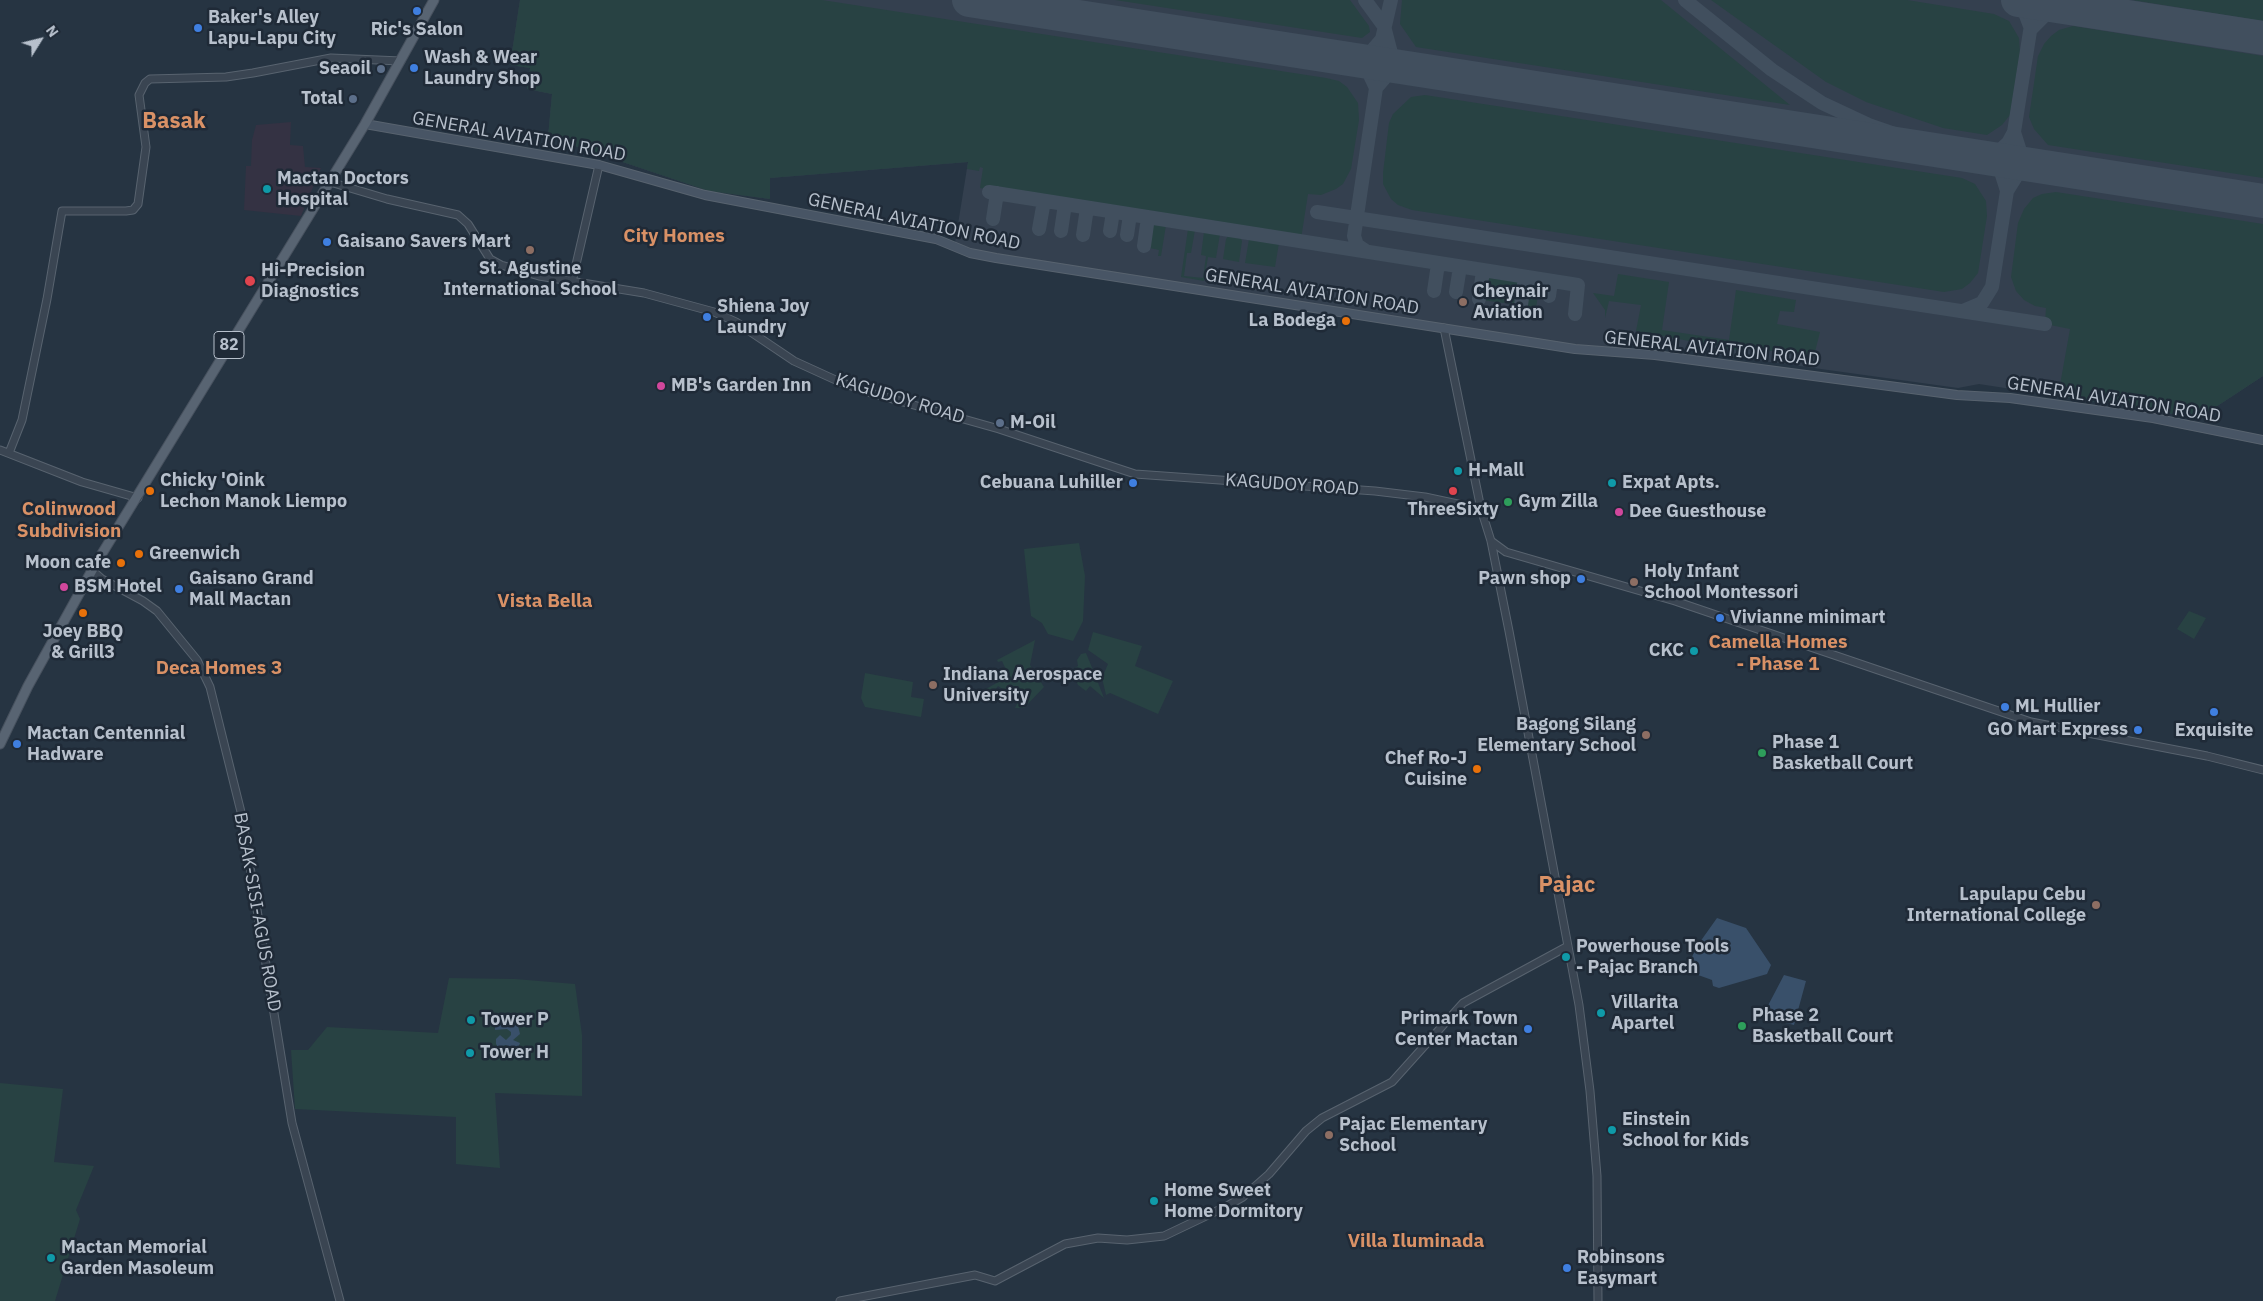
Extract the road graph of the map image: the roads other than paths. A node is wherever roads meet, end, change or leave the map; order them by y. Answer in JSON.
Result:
{"nodes":[{"id":1,"x":434,"y":0,"type":"edge"},
{"id":2,"x":401,"y":61,"type":"junction"},
{"id":3,"x":365,"y":124,"type":"junction"},
{"id":4,"x":599,"y":165,"type":"junction"},
{"id":5,"x":330,"y":182,"type":"junction"},
{"id":6,"x":572,"y":282,"type":"junction"},
{"id":7,"x":1444,"y":328,"type":"junction"},
{"id":8,"x":2263,"y":440,"type":"edge"},
{"id":9,"x":0,"y":450,"type":"edge"},
{"id":10,"x":9,"y":453,"type":"junction"},
{"id":11,"x":138,"y":498,"type":"junction"},
{"id":12,"x":1481,"y":509,"type":"junction"},
{"id":13,"x":1491,"y":541,"type":"junction"},
{"id":14,"x":1506,"y":552,"type":"junction"},
{"id":15,"x":1494,"y":558,"type":"junction"},
{"id":16,"x":93,"y":571,"type":"junction"},
{"id":17,"x":0,"y":744,"type":"edge"},
{"id":18,"x":2263,"y":770,"type":"edge"},
{"id":19,"x":1568,"y":946,"type":"junction"},
{"id":20,"x":340,"y":1301,"type":"edge"},
{"id":21,"x":840,"y":1301,"type":"edge"},
{"id":22,"x":1598,"y":1301,"type":"edge"}],
"edges":[{"from":1,"to":2,"type":"main road","number":"82"},
{"from":2,"to":3,"type":"main road","number":"82"},
{"from":2,"to":10,"type":"street"},
{"from":3,"to":4,"type":"main road","name":"GENERAL AVIATION ROAD"},
{"from":3,"to":5,"type":"main road","number":"82"},
{"from":4,"to":6,"type":"street"},
{"from":4,"to":7,"type":"main road","name":"GENERAL AVIATION ROAD"},
{"from":5,"to":6,"type":"street","name":"KAGUDOY ROAD"},
{"from":5,"to":11,"type":"main road","number":"82"},
{"from":6,"to":12,"type":"street","name":"KAGUDOY ROAD"},
{"from":7,"to":8,"type":"main road","name":"GENERAL AVIATION ROAD"},
{"from":7,"to":12,"type":"street"},
{"from":9,"to":10,"type":"street"},
{"from":10,"to":11,"type":"street"},
{"from":11,"to":16,"type":"main road","number":"82"},
{"from":12,"to":13,"type":"street"},
{"from":13,"to":14,"type":"street"},
{"from":13,"to":15,"type":"street"},
{"from":14,"to":15,"type":"street"},
{"from":14,"to":18,"type":"street"},
{"from":15,"to":19,"type":"street"},
{"from":16,"to":17,"type":"main road","number":"82"},
{"from":16,"to":20,"type":"street","name":"BASAK-SISI-AGUS ROAD"},
{"from":19,"to":21,"type":"street"},
{"from":19,"to":22,"type":"street"}]}
